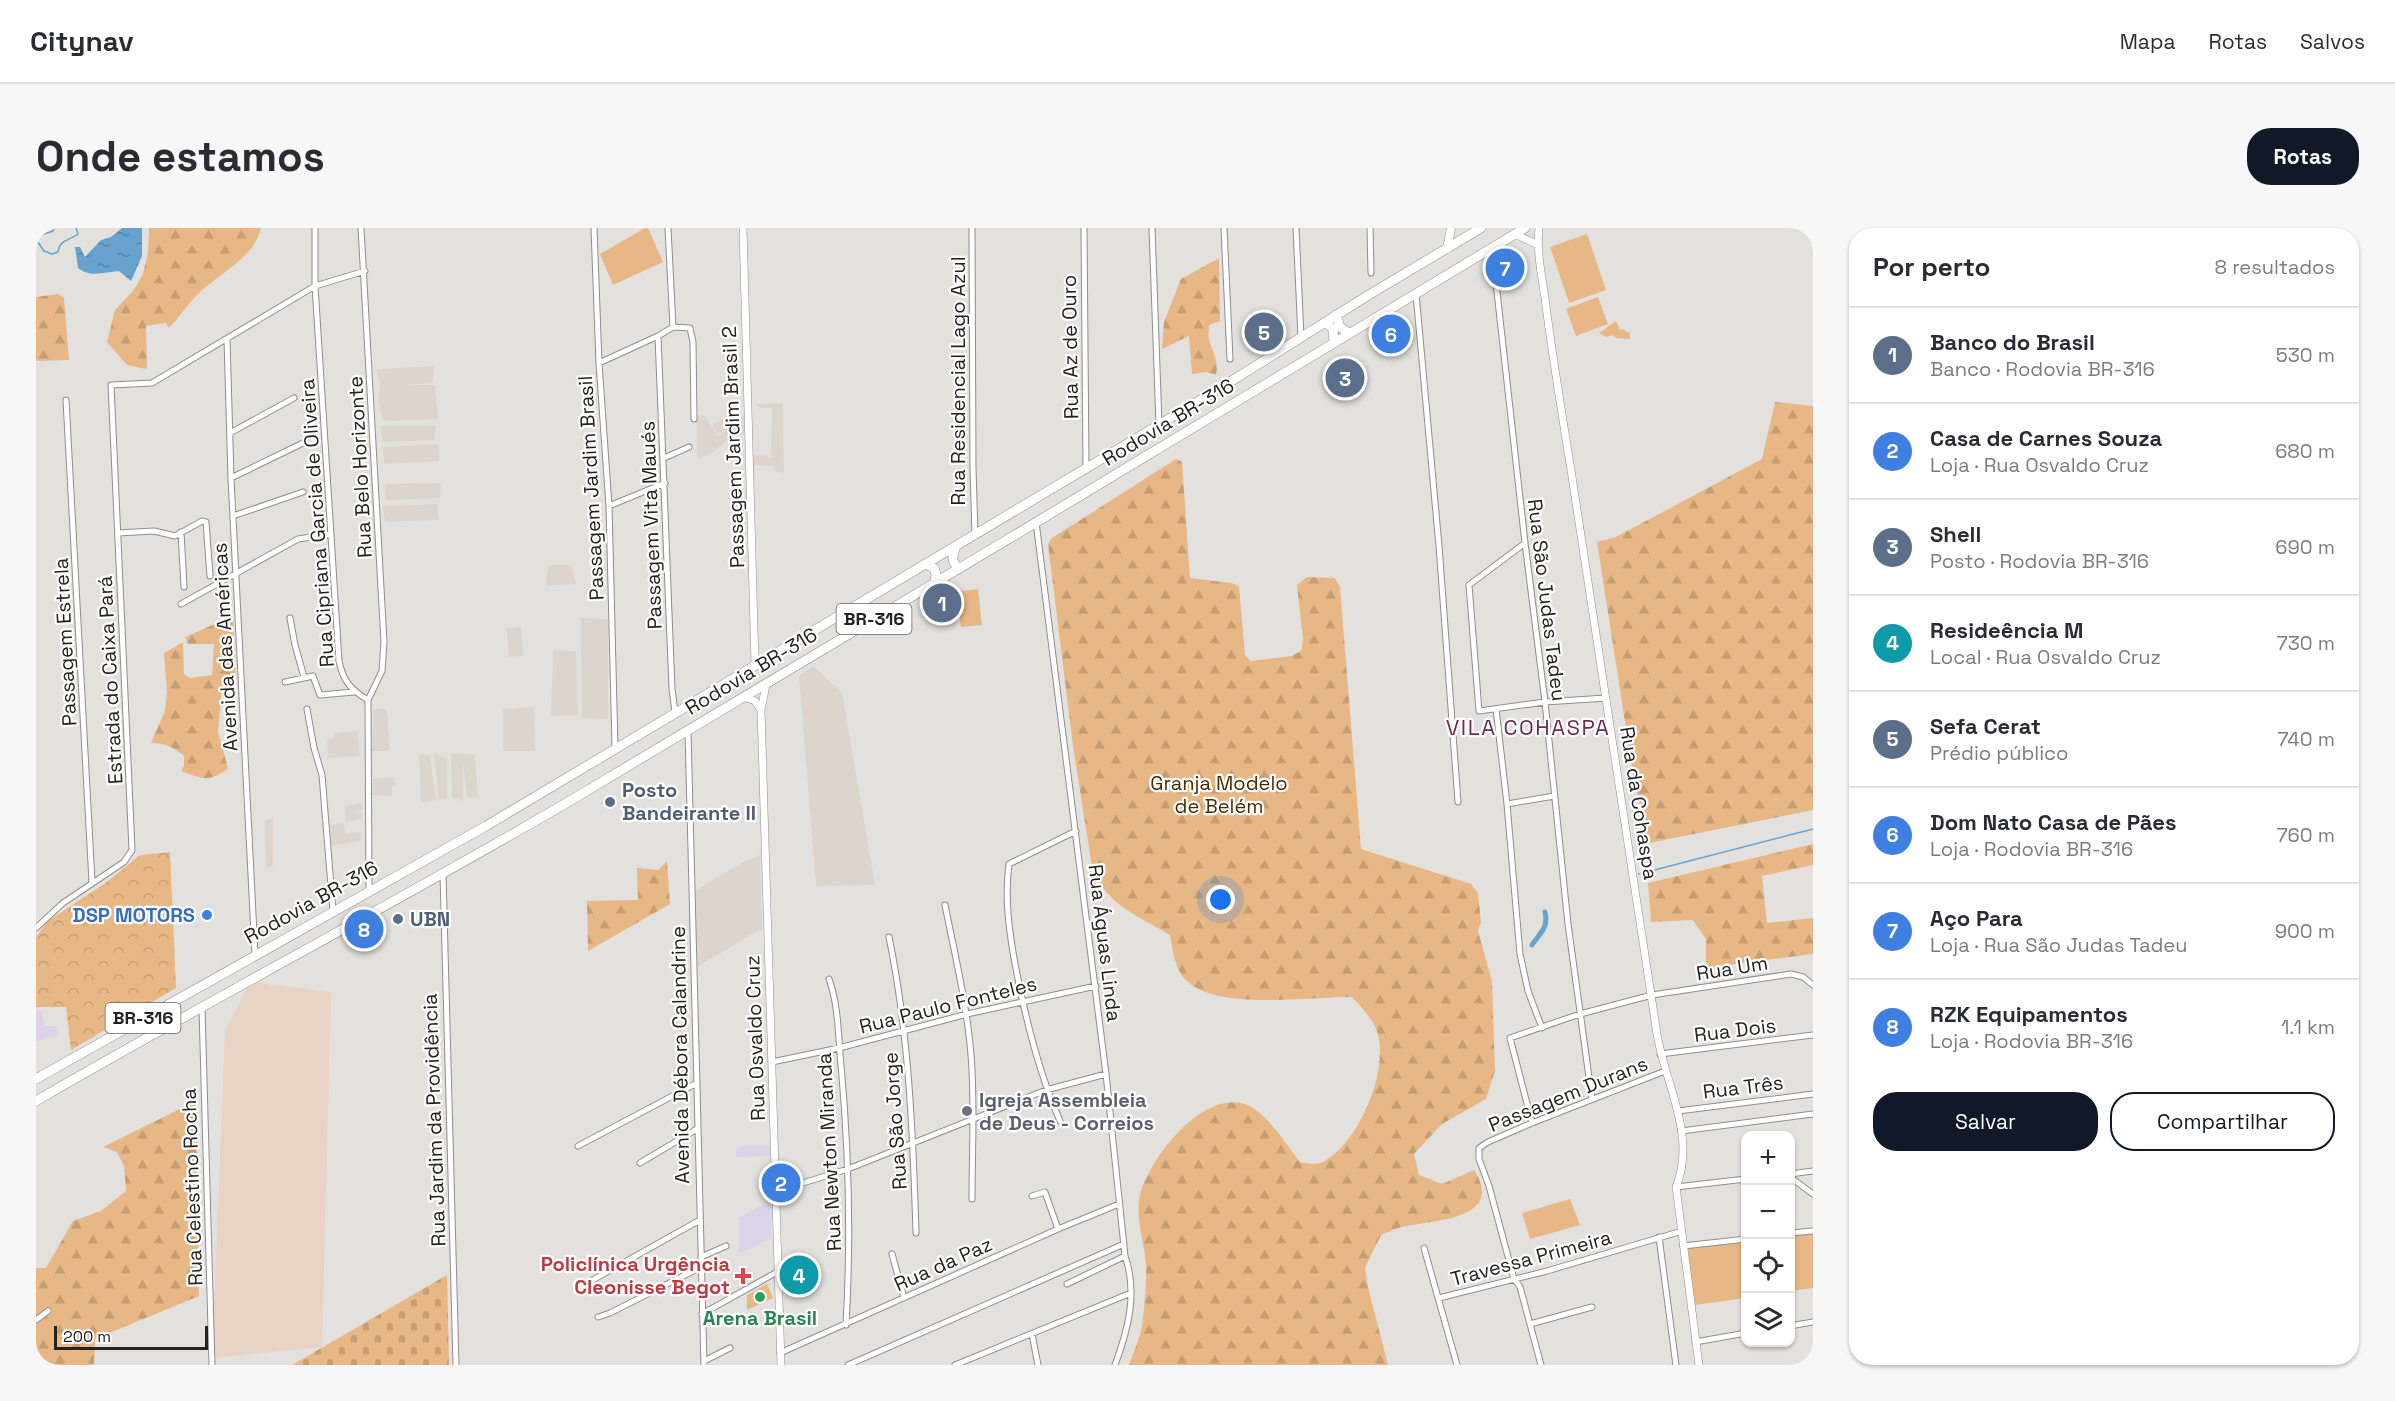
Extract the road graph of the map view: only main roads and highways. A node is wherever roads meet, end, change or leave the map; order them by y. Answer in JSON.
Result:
{"nodes":[{"id":1,"x":1482,"y":228,"type":"edge"},
{"id":2,"x":1525,"y":228,"type":"edge"},
{"id":3,"x":1451,"y":229,"type":"edge"},
{"id":4,"x":1463,"y":239,"type":"junction"},
{"id":5,"x":1447,"y":249,"type":"junction"},
{"id":6,"x":1336,"y":315,"type":"junction"},
{"id":7,"x":1324,"y":322,"type":"junction"},
{"id":8,"x":1350,"y":333,"type":"junction"},
{"id":9,"x":1334,"y":342,"type":"junction"},
{"id":10,"x":956,"y":546,"type":"junction"},
{"id":11,"x":925,"y":564,"type":"junction"},
{"id":12,"x":959,"y":568,"type":"junction"},
{"id":13,"x":935,"y":582,"type":"junction"},
{"id":14,"x":38,"y":1076,"type":"edge"},
{"id":15,"x":36,"y":1101,"type":"edge"}],
"edges":[{"from":1,"to":4,"type":"highway","number":"BR-316"},
{"from":2,"to":8,"type":"highway","name":"Rodovia BR-316","number":"BR-316"},
{"from":3,"to":4,"type":"main road"},
{"from":3,"to":5,"type":"main road"},
{"from":4,"to":5,"type":"highway","number":"BR-316"},
{"from":5,"to":6,"type":"highway","number":"BR-316"},
{"from":6,"to":7,"type":"highway","number":"BR-316"},
{"from":6,"to":8,"type":"highway"},
{"from":7,"to":9,"type":"highway"},
{"from":7,"to":10,"type":"highway","name":"Rodovia BR-316","number":"BR-316"},
{"from":8,"to":9,"type":"highway","name":"Rodovia BR-316","number":"BR-316"},
{"from":9,"to":12,"type":"highway","name":"Rodovia BR-316","number":"BR-316"},
{"from":10,"to":11,"type":"highway","name":"Rodovia BR-316","number":"BR-316"},
{"from":10,"to":12,"type":"highway"},
{"from":11,"to":13,"type":"highway"},
{"from":11,"to":14,"type":"highway","name":"Rodovia BR-316","number":"BR-316"},
{"from":12,"to":13,"type":"highway","name":"Rodovia BR-316","number":"BR-316"},
{"from":13,"to":15,"type":"highway","name":"Rodovia BR-316","number":"BR-316"}]}
